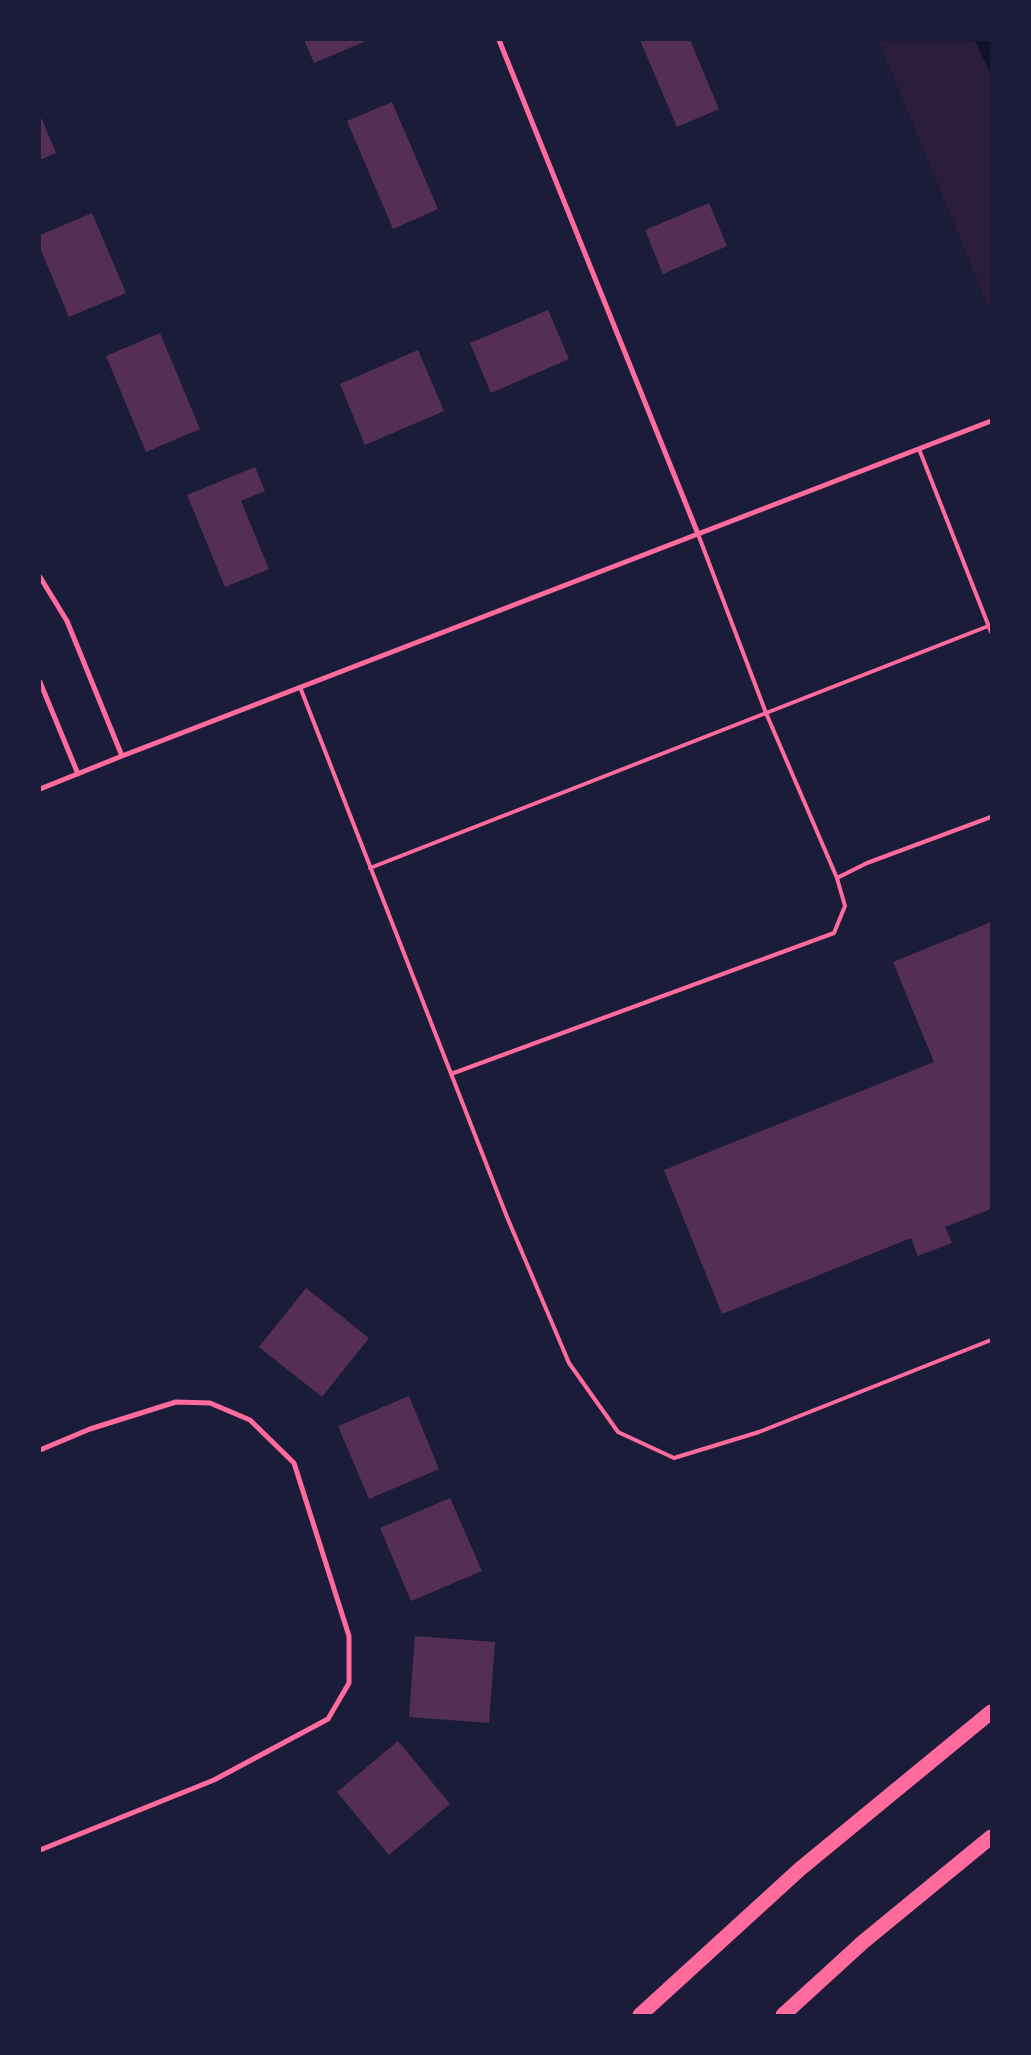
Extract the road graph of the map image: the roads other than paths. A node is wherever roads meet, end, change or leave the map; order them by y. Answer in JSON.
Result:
{"nodes":[{"id":1,"x":499,"y":40,"type":"edge"},
{"id":2,"x":991,"y":421,"type":"edge"},
{"id":3,"x":919,"y":449,"type":"junction"},
{"id":4,"x":698,"y":534,"type":"junction"},
{"id":5,"x":40,"y":577,"type":"edge"},
{"id":6,"x":990,"y":626,"type":"edge"},
{"id":7,"x":991,"y":632,"type":"edge"},
{"id":8,"x":40,"y":682,"type":"edge"},
{"id":9,"x":300,"y":687,"type":"junction"},
{"id":10,"x":766,"y":713,"type":"junction"},
{"id":11,"x":122,"y":756,"type":"junction"},
{"id":12,"x":78,"y":774,"type":"junction"},
{"id":13,"x":40,"y":789,"type":"edge"},
{"id":14,"x":991,"y":817,"type":"edge"},
{"id":15,"x":370,"y":868,"type":"junction"},
{"id":16,"x":837,"y":878,"type":"junction"},
{"id":17,"x":451,"y":1074,"type":"junction"},
{"id":18,"x":991,"y":1340,"type":"edge"},
{"id":19,"x":40,"y":1450,"type":"edge"},
{"id":20,"x":991,"y":1712,"type":"edge"},
{"id":21,"x":991,"y":1837,"type":"edge"},
{"id":22,"x":40,"y":1850,"type":"edge"},
{"id":23,"x":640,"y":2015,"type":"edge"},
{"id":24,"x":783,"y":2015,"type":"edge"}],
"edges":[{"from":1,"to":4,"type":"street"},
{"from":2,"to":3,"type":"street"},
{"from":3,"to":4,"type":"street"},
{"from":3,"to":6,"type":"lane"},
{"from":4,"to":9,"type":"street"},
{"from":4,"to":10,"type":"lane"},
{"from":5,"to":11,"type":"street"},
{"from":6,"to":7,"type":"lane"},
{"from":6,"to":10,"type":"lane"},
{"from":8,"to":12,"type":"street"},
{"from":9,"to":11,"type":"street"},
{"from":9,"to":15,"type":"lane"},
{"from":10,"to":15,"type":"lane"},
{"from":10,"to":16,"type":"lane"},
{"from":11,"to":12,"type":"street"},
{"from":12,"to":13,"type":"street"},
{"from":14,"to":16,"type":"lane"},
{"from":15,"to":17,"type":"lane"},
{"from":16,"to":17,"type":"lane"},
{"from":17,"to":18,"type":"lane"},
{"from":19,"to":22,"type":"street"},
{"from":20,"to":23,"type":"highway"},
{"from":21,"to":24,"type":"highway"}]}
